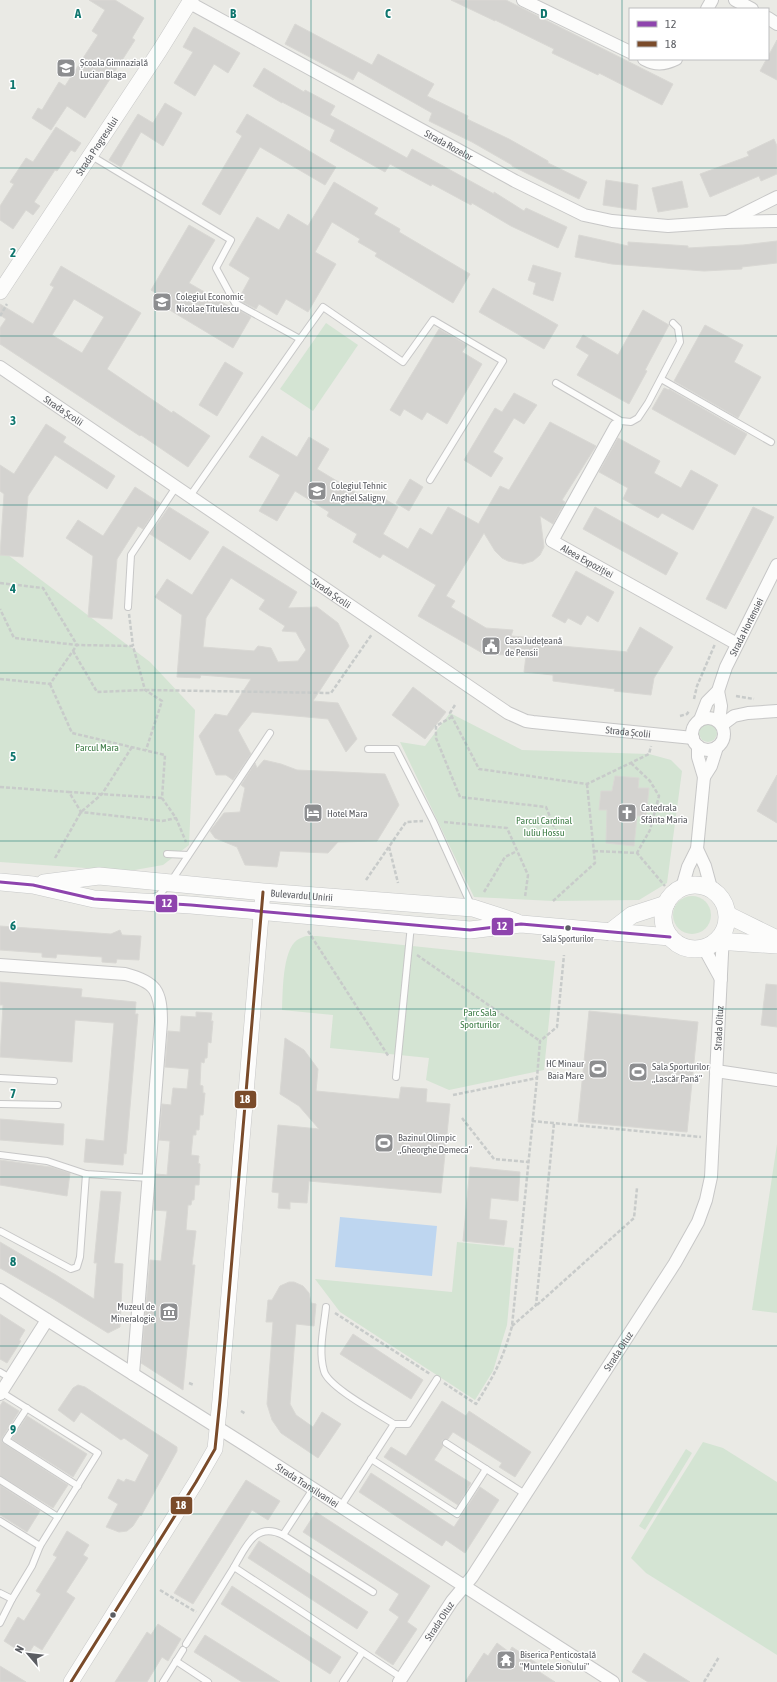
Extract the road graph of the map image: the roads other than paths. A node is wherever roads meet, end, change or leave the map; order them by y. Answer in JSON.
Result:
{"nodes":[{"id":1,"x":523,"y":0,"type":"edge"},
{"id":2,"x":735,"y":0,"type":"edge"},
{"id":3,"x":190,"y":1,"type":"edge"},
{"id":4,"x":750,"y":8,"type":"edge"},
{"id":5,"x":629,"y":52,"type":"edge"},
{"id":6,"x":646,"y":60,"type":"edge"},
{"id":7,"x":674,"y":60,"type":"edge"},
{"id":8,"x":90,"y":155,"type":"junction"},
{"id":9,"x":777,"y":197,"type":"edge"},
{"id":10,"x":777,"y":221,"type":"edge"},
{"id":11,"x":726,"y":222,"type":"junction"},
{"id":12,"x":0,"y":292,"type":"edge"},
{"id":13,"x":673,"y":323,"type":"dead end"},
{"id":14,"x":300,"y":340,"type":"junction"},
{"id":15,"x":0,"y":367,"type":"edge"},
{"id":16,"x":661,"y":379,"type":"junction"},
{"id":17,"x":556,"y":383,"type":"dead end"},
{"id":18,"x":616,"y":426,"type":"dead end"},
{"id":19,"x":771,"y":442,"type":"dead end"},
{"id":20,"x":430,"y":480,"type":"dead end"},
{"id":21,"x":176,"y":487,"type":"junction"},
{"id":22,"x":190,"y":496,"type":"junction"},
{"id":23,"x":777,"y":565,"type":"edge"},
{"id":24,"x":128,"y":606,"type":"road end"},
{"id":25,"x":737,"y":644,"type":"junction"},
{"id":26,"x":718,"y":691,"type":"junction"},
{"id":27,"x":777,"y":711,"type":"edge"},
{"id":28,"x":700,"y":720,"type":"junction"},
{"id":29,"x":720,"y":724,"type":"junction"},
{"id":30,"x":270,"y":733,"type":"dead end"},
{"id":31,"x":695,"y":742,"type":"junction"},
{"id":32,"x":717,"y":747,"type":"junction"},
{"id":33,"x":368,"y":749,"type":"dead end"},
{"id":34,"x":704,"y":777,"type":"junction"},
{"id":35,"x":697,"y":849,"type":"junction"},
{"id":36,"x":189,"y":853,"type":"junction"},
{"id":37,"x":167,"y":854,"type":"dead end"},
{"id":38,"x":0,"y":882,"type":"edge"},
{"id":39,"x":170,"y":883,"type":"junction"},
{"id":40,"x":33,"y":885,"type":"junction"},
{"id":41,"x":674,"y":887,"type":"junction"},
{"id":42,"x":711,"y":888,"type":"junction"},
{"id":43,"x":263,"y":892,"type":"junction"},
{"id":44,"x":145,"y":902,"type":"junction"},
{"id":45,"x":666,"y":904,"type":"junction"},
{"id":46,"x":473,"y":908,"type":"junction"},
{"id":47,"x":262,"y":912,"type":"junction"},
{"id":48,"x":728,"y":915,"type":"junction"},
{"id":49,"x":521,"y":924,"type":"junction"},
{"id":50,"x":411,"y":925,"type":"junction"},
{"id":51,"x":610,"y":932,"type":"junction"},
{"id":52,"x":670,"y":937,"type":"junction"},
{"id":53,"x":777,"y":939,"type":"edge"},
{"id":54,"x":717,"y":941,"type":"junction"},
{"id":55,"x":777,"y":945,"type":"edge"},
{"id":56,"x":0,"y":964,"type":"edge"},
{"id":57,"x":721,"y":979,"type":"junction"},
{"id":58,"x":716,"y":1071,"type":"junction"},
{"id":59,"x":396,"y":1077,"type":"dead end"},
{"id":60,"x":0,"y":1078,"type":"edge"},
{"id":61,"x":777,"y":1080,"type":"edge"},
{"id":62,"x":54,"y":1081,"type":"dead end"},
{"id":63,"x":0,"y":1104,"type":"edge"},
{"id":64,"x":58,"y":1106,"type":"dead end"},
{"id":65,"x":0,"y":1155,"type":"edge"},
{"id":66,"x":86,"y":1174,"type":"junction"},
{"id":67,"x":149,"y":1178,"type":"junction"},
{"id":68,"x":0,"y":1231,"type":"edge"},
{"id":69,"x":0,"y":1290,"type":"edge"},
{"id":70,"x":326,"y":1307,"type":"road end"},
{"id":71,"x":47,"y":1320,"type":"junction"},
{"id":72,"x":133,"y":1374,"type":"junction"},
{"id":73,"x":5,"y":1375,"type":"edge"},
{"id":74,"x":437,"y":1379,"type":"road end"},
{"id":75,"x":1,"y":1393,"type":"edge"},
{"id":76,"x":26,"y":1408,"type":"junction"},
{"id":77,"x":394,"y":1424,"type":"junction"},
{"id":78,"x":217,"y":1427,"type":"junction"},
{"id":79,"x":446,"y":1443,"type":"dead end"},
{"id":80,"x":371,"y":1459,"type":"junction"},
{"id":81,"x":486,"y":1469,"type":"junction"},
{"id":82,"x":0,"y":1480,"type":"edge"},
{"id":83,"x":78,"y":1486,"type":"junction"},
{"id":84,"x":314,"y":1489,"type":"junction"},
{"id":85,"x":525,"y":1494,"type":"junction"},
{"id":86,"x":341,"y":1506,"type":"junction"},
{"id":87,"x":58,"y":1517,"type":"junction"},
{"id":88,"x":0,"y":1520,"type":"edge"},
{"id":89,"x":283,"y":1535,"type":"junction"},
{"id":90,"x":40,"y":1546,"type":"junction"},
{"id":91,"x":234,"y":1567,"type":"junction"},
{"id":92,"x":464,"y":1586,"type":"junction"},
{"id":93,"x":373,"y":1592,"type":"dead end"},
{"id":94,"x":0,"y":1594,"type":"edge"},
{"id":95,"x":12,"y":1599,"type":"junction"},
{"id":96,"x":0,"y":1623,"type":"edge"},
{"id":97,"x":186,"y":1644,"type":"dead end"},
{"id":98,"x":183,"y":1650,"type":"dead end"},
{"id":99,"x":362,"y":1652,"type":"junction"},
{"id":100,"x":176,"y":1661,"type":"junction"},
{"id":101,"x":400,"y":1680,"type":"edge"},
{"id":102,"x":71,"y":1682,"type":"edge"},
{"id":103,"x":163,"y":1682,"type":"edge"},
{"id":104,"x":208,"y":1682,"type":"edge"},
{"id":105,"x":343,"y":1682,"type":"edge"},
{"id":106,"x":613,"y":1682,"type":"edge"}],
"edges":[{"from":1,"to":5,"type":"street"},
{"from":2,"to":4,"type":"street"},
{"from":3,"to":8,"type":"street","name":"Strada Progresului"},
{"from":3,"to":11,"type":"street","name":"Strada Rozelor"},
{"from":6,"to":7,"type":"street"},
{"from":8,"to":12,"type":"street","name":"Strada Progresului"},
{"from":8,"to":14,"type":"lane"},
{"from":9,"to":11,"type":"street","name":"Strada Rozelor"},
{"from":10,"to":11,"type":"street","name":"Strada Rozelor"},
{"from":13,"to":16,"type":"lane"},
{"from":14,"to":20,"type":"lane"},
{"from":14,"to":22,"type":"lane"},
{"from":15,"to":21,"type":"street","name":"Strada Școlii"},
{"from":16,"to":17,"type":"lane"},
{"from":16,"to":19,"type":"lane"},
{"from":18,"to":25,"type":"street","name":"Aleea Expoziției"},
{"from":21,"to":22,"type":"street","name":"Strada Școlii"},
{"from":21,"to":24,"type":"lane"},
{"from":22,"to":31,"type":"street","name":"Strada Școlii"},
{"from":23,"to":25,"type":"street","name":"Strada Hortensiei"},
{"from":25,"to":26,"type":"street","name":"Strada Hortensiei"},
{"from":26,"to":28,"type":"street","name":"Strada Hortensiei"},
{"from":26,"to":29,"type":"street","name":"Strada Hortensiei"},
{"from":27,"to":29,"type":"street"},
{"from":28,"to":29,"type":"street"},
{"from":28,"to":31,"type":"street"},
{"from":29,"to":32,"type":"street"},
{"from":30,"to":36,"type":"lane"},
{"from":31,"to":32,"type":"street"},
{"from":31,"to":34,"type":"street"},
{"from":32,"to":34,"type":"street"},
{"from":33,"to":46,"type":"lane"},
{"from":34,"to":35,"type":"street"},
{"from":35,"to":41,"type":"street"},
{"from":35,"to":42,"type":"street"},
{"from":36,"to":37,"type":"lane"},
{"from":36,"to":39,"type":"lane"},
{"from":38,"to":40,"type":"main road","name":"Bulevardul Unirii"},
{"from":39,"to":40,"type":"main road","name":"Bulevardul Unirii"},
{"from":39,"to":43,"type":"main road","name":"Bulevardul Unirii"},
{"from":39,"to":44,"type":"lane"},
{"from":40,"to":44,"type":"main road","name":"Bulevardul Unirii"},
{"from":41,"to":42,"type":"main road"},
{"from":41,"to":45,"type":"main road"},
{"from":42,"to":48,"type":"main road"},
{"from":43,"to":46,"type":"main road","name":"Bulevardul Unirii"},
{"from":43,"to":47,"type":"street"},
{"from":44,"to":47,"type":"main road","name":"Bulevardul Unirii"},
{"from":45,"to":51,"type":"main road"},
{"from":45,"to":52,"type":"main road"},
{"from":46,"to":49,"type":"main road","name":"Bulevardul Unirii"},
{"from":47,"to":50,"type":"main road","name":"Bulevardul Unirii"},
{"from":47,"to":78,"type":"street"},
{"from":48,"to":53,"type":"main road"},
{"from":48,"to":54,"type":"main road"},
{"from":49,"to":50,"type":"main road","name":"Bulevardul Unirii"},
{"from":49,"to":51,"type":"main road","name":"Bulevardul Unirii"},
{"from":50,"to":59,"type":"lane"},
{"from":51,"to":52,"type":"main road","name":"Bulevardul Unirii"},
{"from":52,"to":54,"type":"main road"},
{"from":54,"to":55,"type":"main road"},
{"from":54,"to":57,"type":"street"},
{"from":54,"to":57,"type":"street","name":"Strada Oituz"},
{"from":56,"to":67,"type":"street"},
{"from":57,"to":58,"type":"street","name":"Strada Oituz"},
{"from":58,"to":61,"type":"street"},
{"from":58,"to":85,"type":"street","name":"Strada Oituz"},
{"from":60,"to":62,"type":"lane"},
{"from":63,"to":64,"type":"lane"},
{"from":65,"to":66,"type":"lane"},
{"from":66,"to":67,"type":"lane"},
{"from":66,"to":68,"type":"lane"},
{"from":67,"to":72,"type":"street"},
{"from":69,"to":71,"type":"street","name":"Strada Transilvaniei"},
{"from":70,"to":77,"type":"lane"},
{"from":71,"to":72,"type":"street","name":"Strada Transilvaniei"},
{"from":71,"to":73,"type":"street"},
{"from":72,"to":78,"type":"street","name":"Strada Transilvaniei"},
{"from":73,"to":75,"type":"street"},
{"from":74,"to":77,"type":"lane"},
{"from":75,"to":76,"type":"lane"},
{"from":76,"to":83,"type":"lane"},
{"from":76,"to":83,"type":"lane"},
{"from":77,"to":80,"type":"lane"},
{"from":78,"to":84,"type":"street","name":"Strada Transilvaniei"},
{"from":78,"to":102,"type":"street"},
{"from":79,"to":81,"type":"lane"},
{"from":80,"to":81,"type":"lane"},
{"from":80,"to":86,"type":"lane"},
{"from":81,"to":85,"type":"lane"},
{"from":82,"to":87,"type":"lane"},
{"from":83,"to":87,"type":"lane"},
{"from":84,"to":86,"type":"street","name":"Strada Transilvaniei"},
{"from":84,"to":89,"type":"lane"},
{"from":85,"to":92,"type":"street","name":"Strada Oituz"},
{"from":86,"to":92,"type":"street","name":"Strada Transilvaniei"},
{"from":87,"to":90,"type":"lane"},
{"from":88,"to":90,"type":"lane"},
{"from":89,"to":91,"type":"lane"},
{"from":89,"to":93,"type":"lane"},
{"from":90,"to":95,"type":"lane"},
{"from":91,"to":97,"type":"lane"},
{"from":91,"to":99,"type":"lane"},
{"from":92,"to":101,"type":"street","name":"Strada Oituz"},
{"from":92,"to":106,"type":"street","name":"Strada Transilvaniei"},
{"from":94,"to":95,"type":"lane"},
{"from":95,"to":96,"type":"lane"},
{"from":98,"to":100,"type":"lane"},
{"from":99,"to":101,"type":"lane"},
{"from":99,"to":105,"type":"lane"},
{"from":100,"to":103,"type":"lane"},
{"from":100,"to":104,"type":"lane"}]}
